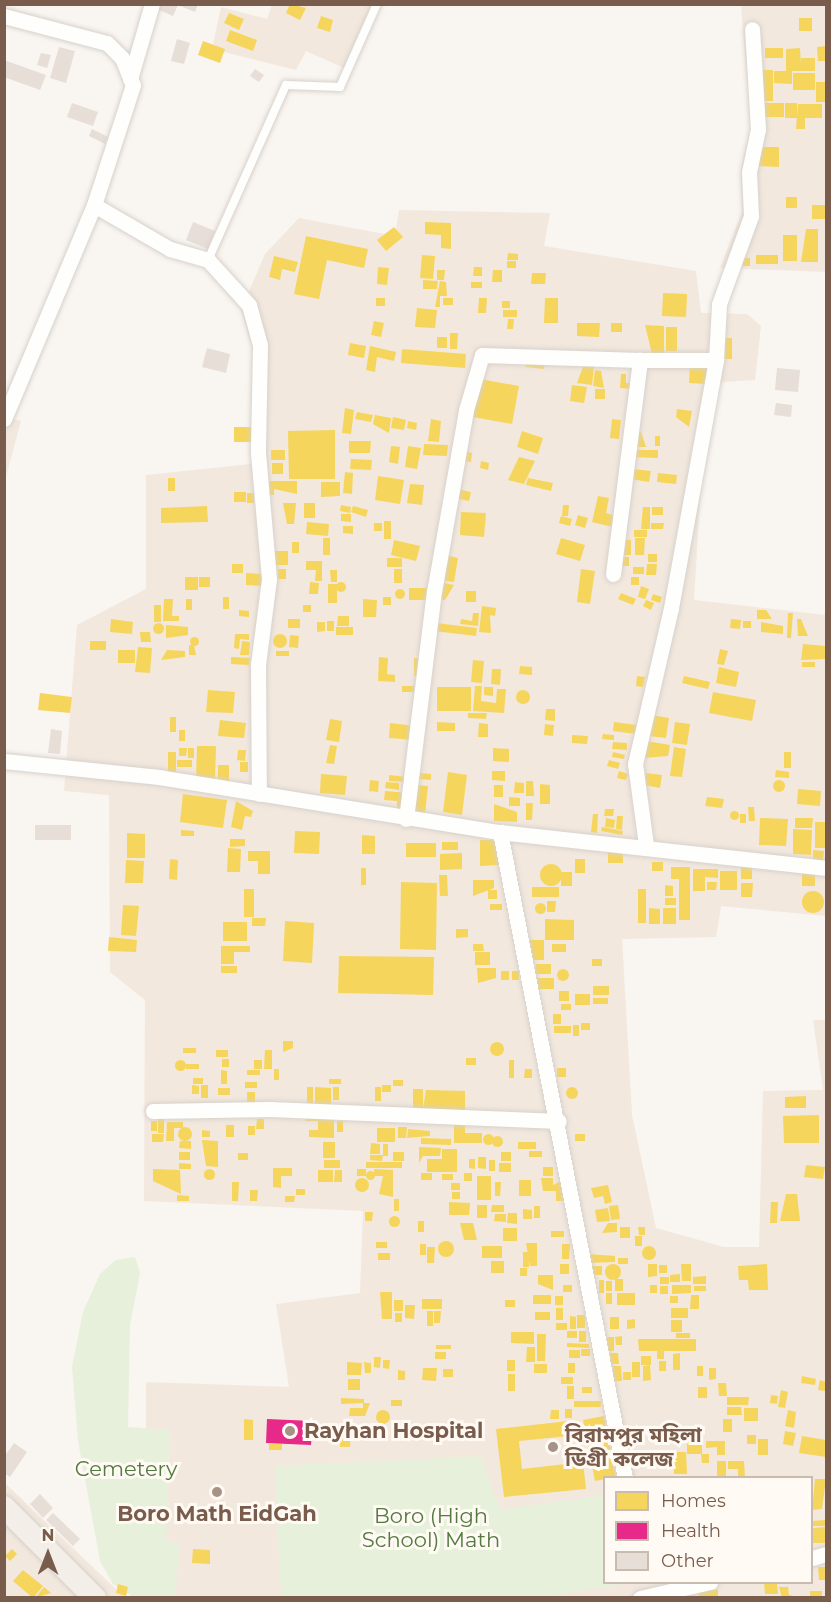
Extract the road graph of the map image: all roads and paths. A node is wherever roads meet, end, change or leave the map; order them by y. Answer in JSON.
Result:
{"nodes":[{"id":1,"x":152,"y":4,"type":"edge"},
{"id":2,"x":376,"y":4,"type":"edge"},
{"id":3,"x":4,"y":15,"type":"edge"},
{"id":4,"x":752,"y":29,"type":"dead end"},
{"id":5,"x":130,"y":79,"type":"junction"},
{"id":6,"x":94,"y":205,"type":"junction"},
{"id":7,"x":208,"y":260,"type":"junction"},
{"id":8,"x":640,"y":360,"type":"junction"},
{"id":9,"x":716,"y":360,"type":"junction"},
{"id":10,"x":4,"y":419,"type":"edge"},
{"id":11,"x":613,"y":574,"type":"dead end"},
{"id":12,"x":4,"y":761,"type":"edge"},
{"id":13,"x":259,"y":794,"type":"junction"},
{"id":14,"x":406,"y":819,"type":"junction"},
{"id":15,"x":500,"y":832,"type":"junction"},
{"id":16,"x":646,"y":845,"type":"junction"},
{"id":17,"x":826,"y":868,"type":"edge"},
{"id":18,"x":153,"y":1111,"type":"dead end"},
{"id":19,"x":559,"y":1122,"type":"junction"},
{"id":20,"x":625,"y":1476,"type":"edge"},
{"id":21,"x":4,"y":1507,"type":"edge"},
{"id":22,"x":699,"y":1584,"type":"edge"},
{"id":23,"x":649,"y":1593,"type":"edge"},
{"id":24,"x":95,"y":1598,"type":"edge"}],
"edges":[{"from":1,"to":5,"type":"street"},
{"from":2,"to":7,"type":"lane"},
{"from":3,"to":5,"type":"street"},
{"from":4,"to":9,"type":"street"},
{"from":5,"to":6,"type":"street"},
{"from":6,"to":7,"type":"street"},
{"from":6,"to":10,"type":"street"},
{"from":7,"to":13,"type":"street"},
{"from":8,"to":9,"type":"street"},
{"from":8,"to":11,"type":"street"},
{"from":8,"to":14,"type":"street"},
{"from":9,"to":16,"type":"street"},
{"from":12,"to":13,"type":"street"},
{"from":13,"to":14,"type":"street"},
{"from":14,"to":15,"type":"street"},
{"from":15,"to":16,"type":"street"},
{"from":15,"to":19,"type":"street"},
{"from":16,"to":17,"type":"street"},
{"from":18,"to":19,"type":"street"},
{"from":19,"to":20,"type":"street"},
{"from":21,"to":24,"type":"main road"},
{"from":22,"to":23,"type":"street"}]}
